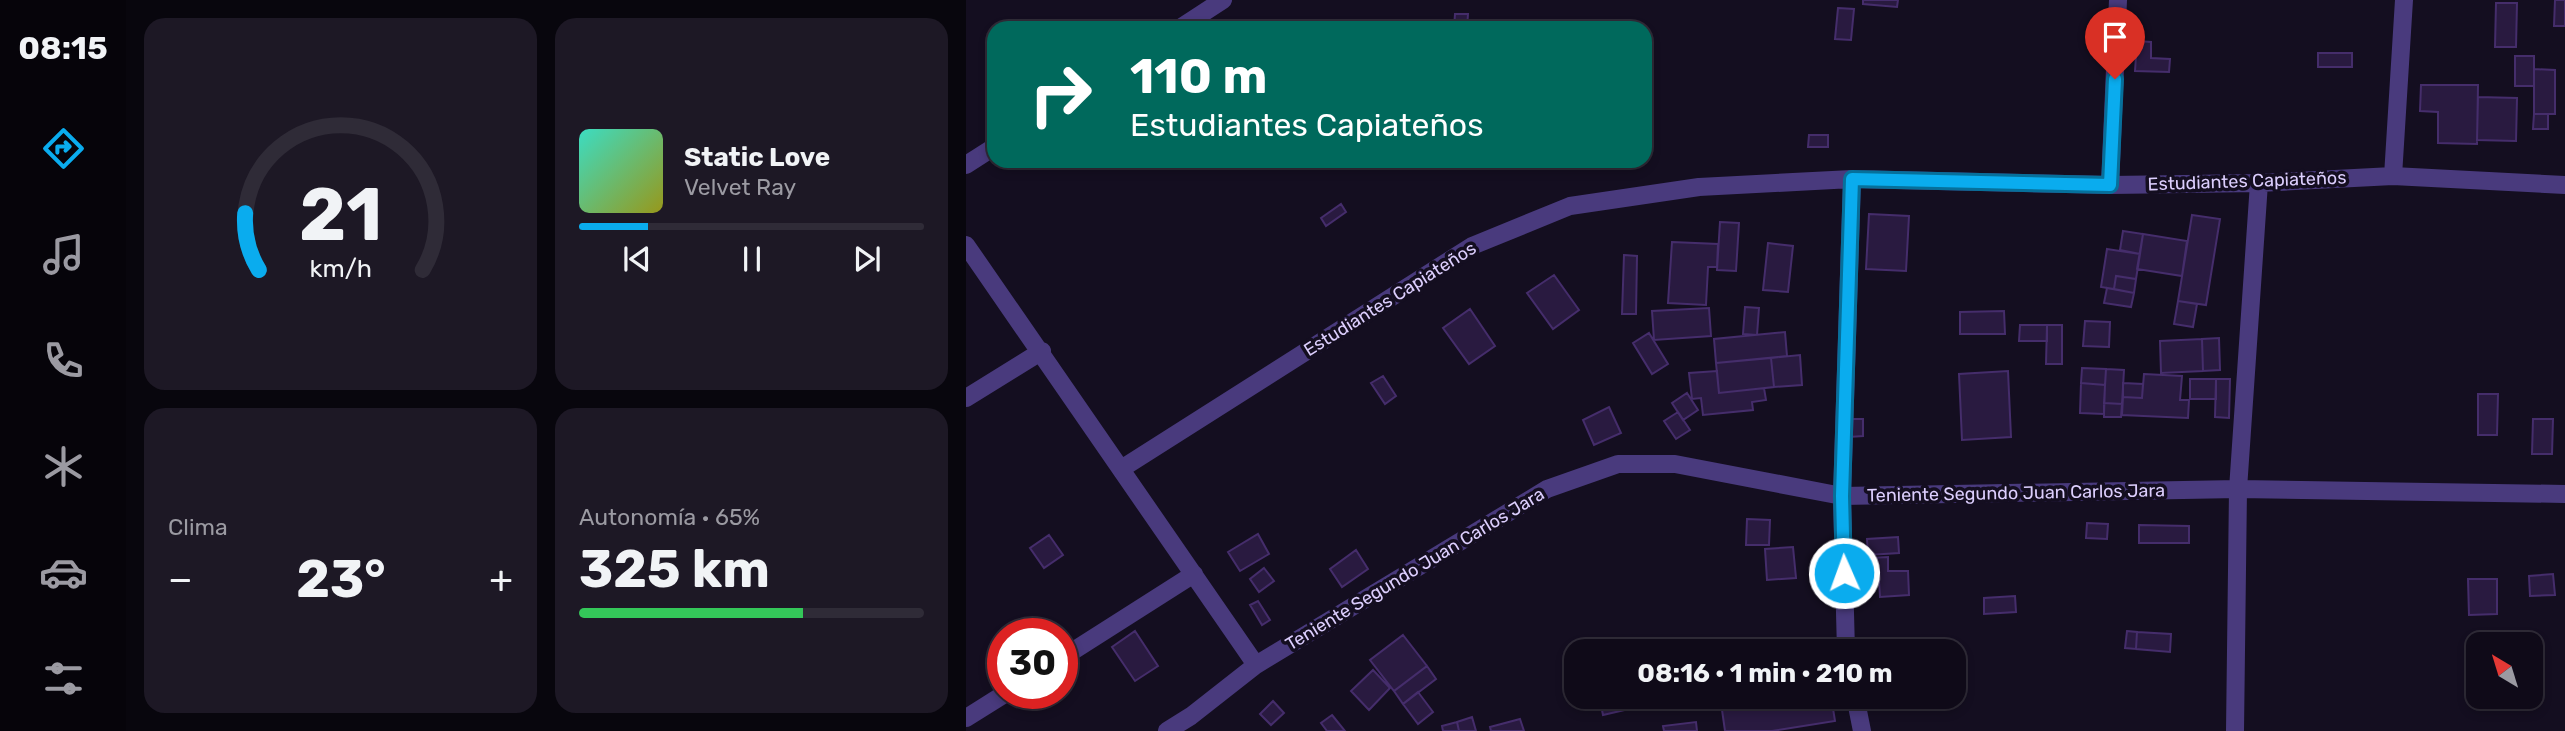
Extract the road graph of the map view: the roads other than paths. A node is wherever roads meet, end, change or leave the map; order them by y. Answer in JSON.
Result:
{"nodes":[{"id":1,"x":2118,"y":0,"type":"edge"},
{"id":2,"x":2404,"y":0,"type":"edge"},
{"id":3,"x":1214,"y":2,"type":"edge"},
{"id":4,"x":1189,"y":21,"type":"edge"},
{"id":5,"x":987,"y":152,"type":"edge"},
{"id":6,"x":966,"y":165,"type":"edge"},
{"id":7,"x":2393,"y":176,"type":"junction"},
{"id":8,"x":1852,"y":179,"type":"junction"},
{"id":9,"x":2259,"y":183,"type":"junction"},
{"id":10,"x":2110,"y":185,"type":"junction"},
{"id":11,"x":2565,"y":185,"type":"edge"},
{"id":12,"x":966,"y":245,"type":"edge"},
{"id":13,"x":1042,"y":351,"type":"junction"},
{"id":14,"x":966,"y":398,"type":"edge"},
{"id":15,"x":1121,"y":469,"type":"junction"},
{"id":16,"x":2238,"y":489,"type":"junction"},
{"id":17,"x":2565,"y":494,"type":"edge"},
{"id":18,"x":1842,"y":496,"type":"junction"},
{"id":19,"x":1194,"y":574,"type":"junction"},
{"id":20,"x":1846,"y":639,"type":"edge"},
{"id":21,"x":1078,"y":647,"type":"edge"},
{"id":22,"x":1256,"y":665,"type":"junction"},
{"id":23,"x":987,"y":705,"type":"edge"},
{"id":24,"x":1858,"y":709,"type":"edge"},
{"id":25,"x":966,"y":718,"type":"edge"},
{"id":26,"x":1194,"y":723,"type":"edge"},
{"id":27,"x":1167,"y":731,"type":"edge"},
{"id":28,"x":1862,"y":731,"type":"edge"},
{"id":29,"x":2235,"y":731,"type":"edge"}],
"edges":[{"from":1,"to":10,"type":"street"},
{"from":2,"to":7,"type":"street"},
{"from":3,"to":4,"type":"street"},
{"from":5,"to":6,"type":"street"},
{"from":7,"to":9,"type":"street","name":"Estudiantes Capiateños"},
{"from":7,"to":11,"type":"street","name":"Estudiantes Capiateños"},
{"from":8,"to":10,"type":"street","name":"Estudiantes Capiateños"},
{"from":8,"to":15,"type":"street","name":"Estudiantes Capiateños"},
{"from":8,"to":18,"type":"street"},
{"from":9,"to":10,"type":"street","name":"Estudiantes Capiateños"},
{"from":9,"to":16,"type":"street"},
{"from":12,"to":13,"type":"street"},
{"from":13,"to":14,"type":"street"},
{"from":13,"to":15,"type":"street"},
{"from":15,"to":19,"type":"street"},
{"from":16,"to":17,"type":"street","name":"Teniente Segundo Juan Carlos Jara"},
{"from":16,"to":18,"type":"street","name":"Teniente Segundo Juan Carlos Jara"},
{"from":16,"to":29,"type":"street"},
{"from":18,"to":20,"type":"street"},
{"from":18,"to":22,"type":"street","name":"Teniente Segundo Juan Carlos Jara"},
{"from":19,"to":21,"type":"street"},
{"from":19,"to":22,"type":"street"},
{"from":22,"to":26,"type":"street","name":"Teniente Segundo Juan Carlos Jara"},
{"from":23,"to":25,"type":"street"},
{"from":24,"to":28,"type":"street"},
{"from":26,"to":27,"type":"street","name":"Teniente Segundo Juan Carlos Jara"}]}
